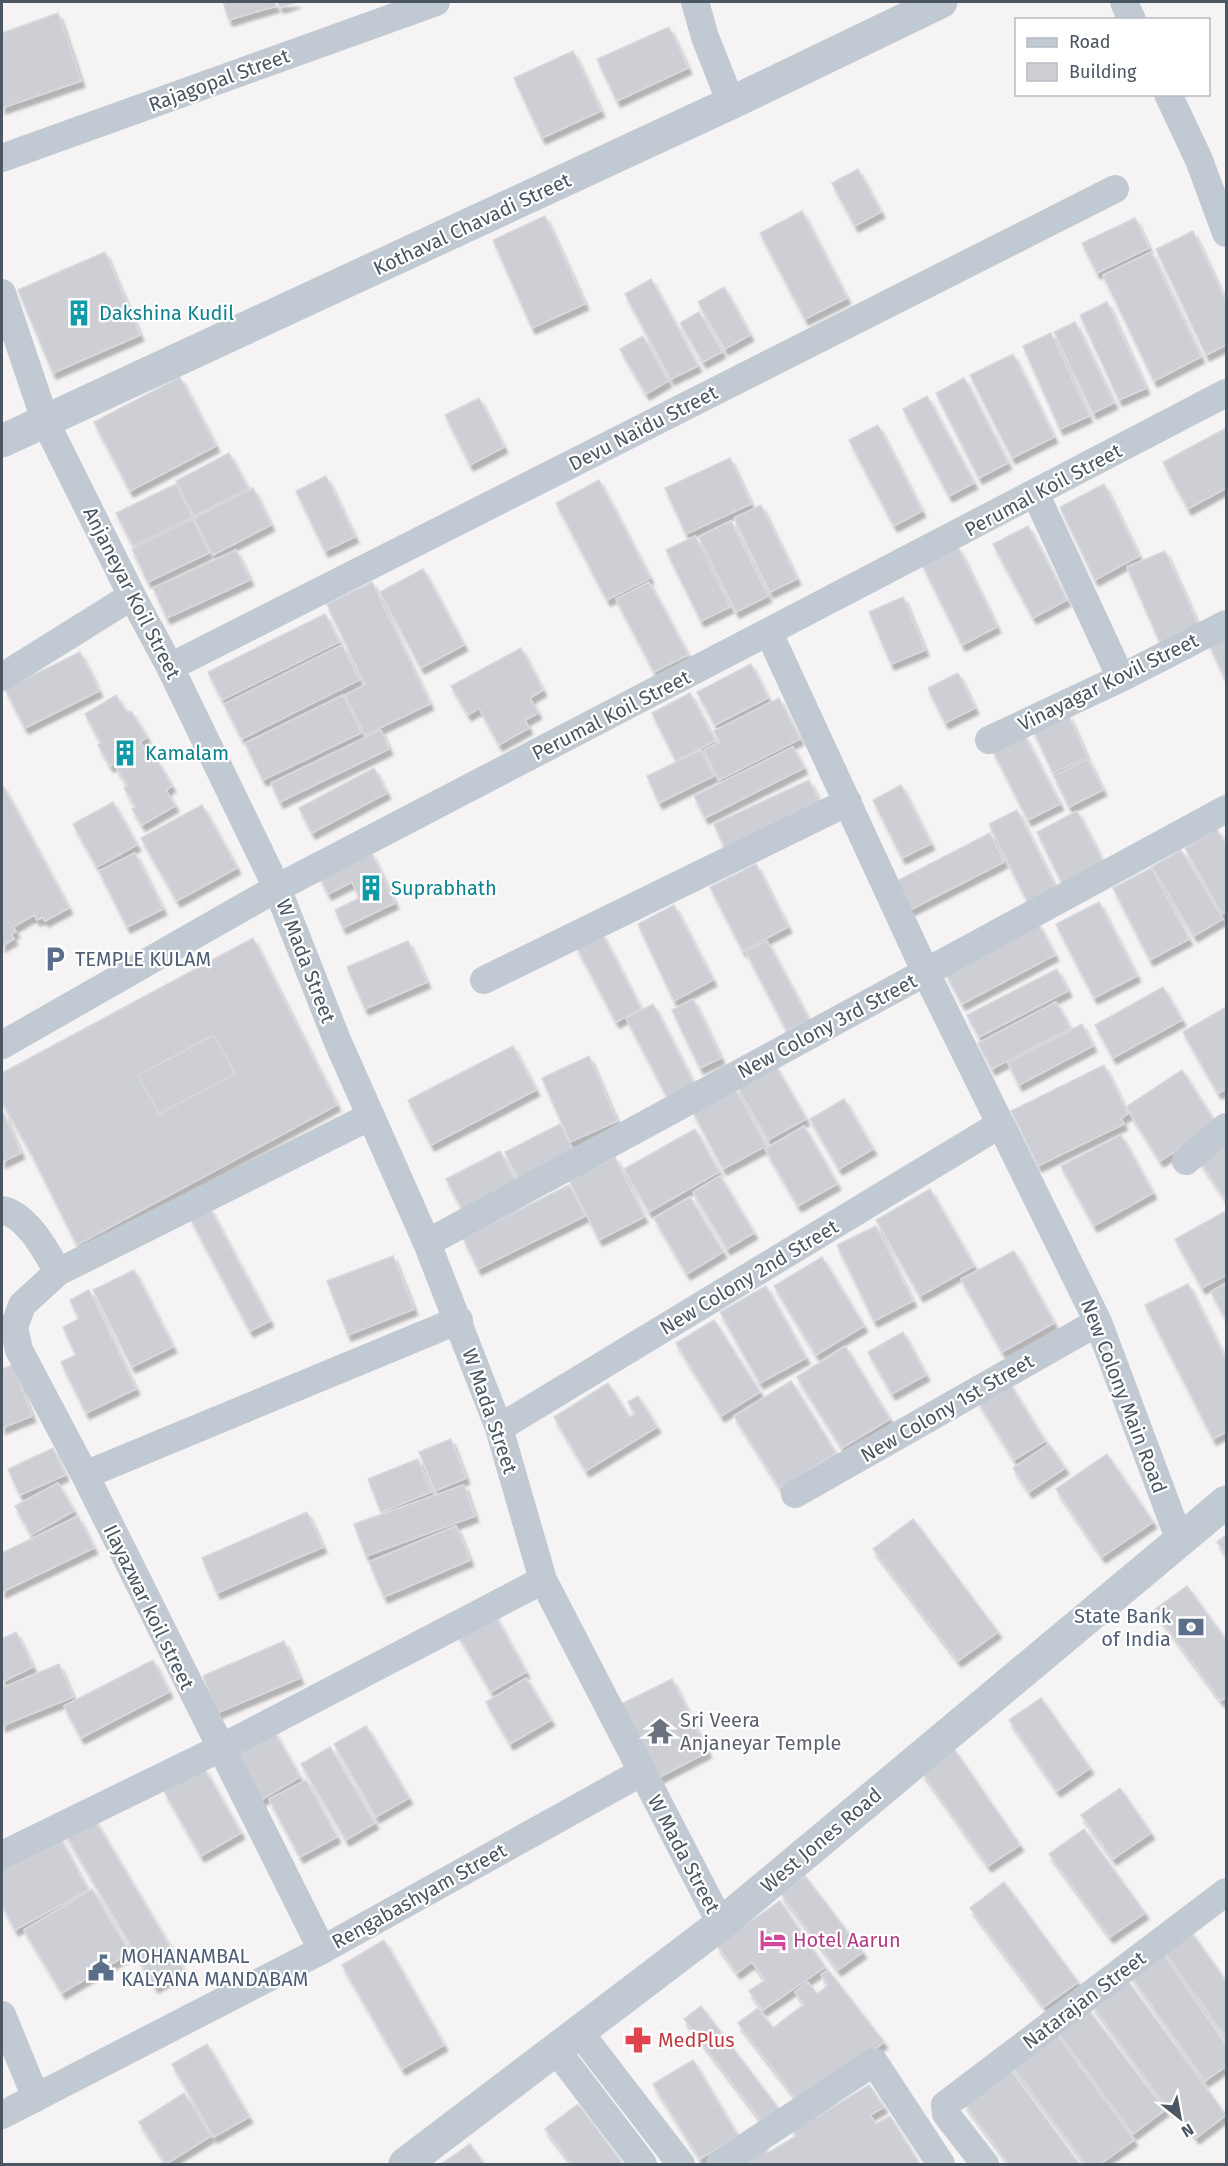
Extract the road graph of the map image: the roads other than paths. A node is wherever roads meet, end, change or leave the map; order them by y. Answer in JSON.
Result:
{"nodes":[{"id":1,"x":436,"y":2,"type":"edge"},
{"id":2,"x":695,"y":2,"type":"edge"},
{"id":3,"x":941,"y":2,"type":"edge"},
{"id":4,"x":1124,"y":2,"type":"edge"},
{"id":5,"x":1131,"y":18,"type":"edge"},
{"id":6,"x":1169,"y":96,"type":"edge"},
{"id":7,"x":731,"y":103,"type":"junction"},
{"id":8,"x":2,"y":158,"type":"edge"},
{"id":9,"x":1115,"y":189,"type":"dead end"},
{"id":10,"x":1219,"y":192,"type":"edge"},
{"id":11,"x":1227,"y":232,"type":"edge"},
{"id":12,"x":2,"y":293,"type":"edge"},
{"id":13,"x":1227,"y":393,"type":"edge"},
{"id":14,"x":46,"y":423,"type":"junction"},
{"id":15,"x":2,"y":441,"type":"edge"},
{"id":16,"x":1036,"y":495,"type":"junction"},
{"id":17,"x":132,"y":596,"type":"junction"},
{"id":18,"x":1227,"y":624,"type":"edge"},
{"id":19,"x":769,"y":633,"type":"junction"},
{"id":20,"x":170,"y":667,"type":"junction"},
{"id":21,"x":2,"y":677,"type":"edge"},
{"id":22,"x":1121,"y":678,"type":"junction"},
{"id":23,"x":988,"y":740,"type":"dead end"},
{"id":24,"x":848,"y":802,"type":"junction"},
{"id":25,"x":1227,"y":809,"type":"edge"},
{"id":26,"x":278,"y":888,"type":"junction"},
{"id":27,"x":926,"y":973,"type":"junction"},
{"id":28,"x":484,"y":980,"type":"dead end"},
{"id":29,"x":2,"y":1046,"type":"edge"},
{"id":30,"x":371,"y":1116,"type":"junction"},
{"id":31,"x":999,"y":1125,"type":"junction"},
{"id":32,"x":1227,"y":1127,"type":"edge"},
{"id":33,"x":1186,"y":1161,"type":"dead end"},
{"id":34,"x":2,"y":1210,"type":"edge"},
{"id":35,"x":427,"y":1243,"type":"junction"},
{"id":36,"x":58,"y":1272,"type":"junction"},
{"id":37,"x":459,"y":1320,"type":"junction"},
{"id":38,"x":1098,"y":1322,"type":"junction"},
{"id":39,"x":10,"y":1354,"type":"edge"},
{"id":40,"x":499,"y":1428,"type":"junction"},
{"id":41,"x":85,"y":1475,"type":"junction"},
{"id":42,"x":795,"y":1494,"type":"dead end"},
{"id":43,"x":1227,"y":1502,"type":"edge"},
{"id":44,"x":1180,"y":1541,"type":"junction"},
{"id":45,"x":543,"y":1580,"type":"junction"},
{"id":46,"x":219,"y":1749,"type":"junction"},
{"id":47,"x":642,"y":1772,"type":"junction"},
{"id":48,"x":2,"y":1855,"type":"edge"},
{"id":49,"x":1227,"y":1892,"type":"edge"},
{"id":50,"x":721,"y":1924,"type":"junction"},
{"id":51,"x":322,"y":1950,"type":"junction"},
{"id":52,"x":2,"y":2015,"type":"edge"},
{"id":53,"x":568,"y":2042,"type":"junction"},
{"id":54,"x":36,"y":2098,"type":"junction"},
{"id":55,"x":2,"y":2115,"type":"edge"},
{"id":56,"x":405,"y":2164,"type":"edge"},
{"id":57,"x":643,"y":2164,"type":"edge"},
{"id":58,"x":681,"y":2164,"type":"edge"},
{"id":59,"x":720,"y":2164,"type":"edge"},
{"id":60,"x":941,"y":2164,"type":"edge"},
{"id":61,"x":985,"y":2164,"type":"edge"}],
"edges":[{"from":1,"to":8,"type":"street","name":"Rajagopal Street"},
{"from":2,"to":7,"type":"street"},
{"from":3,"to":7,"type":"street","name":"Kothaval Chavadi Street"},
{"from":4,"to":5,"type":"street"},
{"from":6,"to":10,"type":"street"},
{"from":7,"to":14,"type":"street","name":"Kothaval Chavadi Street"},
{"from":9,"to":20,"type":"street","name":"Devu Naidu Street"},
{"from":10,"to":11,"type":"street"},
{"from":12,"to":14,"type":"street","name":"Anjaneyar Koil Street"},
{"from":13,"to":16,"type":"street","name":"Perumal Koil Street"},
{"from":14,"to":15,"type":"street","name":"Kothaval Chavadi Street"},
{"from":14,"to":17,"type":"street","name":"Anjaneyar Koil Street"},
{"from":16,"to":19,"type":"street","name":"Perumal Koil Street"},
{"from":16,"to":22,"type":"street"},
{"from":17,"to":20,"type":"street","name":"Anjaneyar Koil Street"},
{"from":17,"to":21,"type":"street"},
{"from":18,"to":22,"type":"street","name":"Vinayagar Kovil Street"},
{"from":19,"to":24,"type":"street","name":"New Colony Main Road"},
{"from":19,"to":26,"type":"street","name":"Perumal Koil Street"},
{"from":20,"to":26,"type":"street","name":"Anjaneyar Koil Street"},
{"from":22,"to":23,"type":"street","name":"Vinayagar Kovil Street"},
{"from":24,"to":27,"type":"street","name":"New Colony Main Road"},
{"from":24,"to":28,"type":"street"},
{"from":25,"to":27,"type":"street","name":"New Colony 3rd Street"},
{"from":26,"to":29,"type":"street","name":"Perumal Koil Street"},
{"from":26,"to":30,"type":"street","name":"W Mada Street"},
{"from":27,"to":31,"type":"street","name":"New Colony Main Road"},
{"from":27,"to":35,"type":"street","name":"New Colony 3rd Street"},
{"from":30,"to":35,"type":"street","name":"W Mada Street"},
{"from":30,"to":36,"type":"street","name":"Ilayazwar koil street"},
{"from":31,"to":38,"type":"street","name":"New Colony Main Road"},
{"from":31,"to":40,"type":"street","name":"New Colony 2nd Street"},
{"from":32,"to":33,"type":"street"},
{"from":34,"to":36,"type":"street"},
{"from":35,"to":37,"type":"street","name":"W Mada Street"},
{"from":36,"to":39,"type":"street","name":"Ilayazwar koil street"},
{"from":37,"to":40,"type":"street","name":"W Mada Street"},
{"from":37,"to":41,"type":"street"},
{"from":38,"to":42,"type":"street","name":"New Colony 1st Street"},
{"from":38,"to":44,"type":"street","name":"New Colony Main Road"},
{"from":39,"to":41,"type":"street","name":"Ilayazwar koil street"},
{"from":40,"to":45,"type":"street","name":"W Mada Street"},
{"from":41,"to":46,"type":"street","name":"Ilayazwar koil street"},
{"from":43,"to":44,"type":"street","name":"West Jones Road"},
{"from":44,"to":50,"type":"street","name":"West Jones Road"},
{"from":45,"to":46,"type":"street"},
{"from":45,"to":47,"type":"street","name":"W Mada Street"},
{"from":46,"to":48,"type":"street"},
{"from":46,"to":51,"type":"street","name":"Ilayazwar koil street"},
{"from":47,"to":50,"type":"street","name":"W Mada Street"},
{"from":47,"to":51,"type":"street","name":"Rengabashyam Street"},
{"from":49,"to":61,"type":"street","name":"Natarajan Street"},
{"from":50,"to":53,"type":"street","name":"West Jones Road"},
{"from":51,"to":54,"type":"street","name":"Rengabashyam Street"},
{"from":52,"to":54,"type":"street"},
{"from":53,"to":56,"type":"street","name":"West Jones Road"},
{"from":53,"to":57,"type":"street"},
{"from":53,"to":58,"type":"street"},
{"from":54,"to":55,"type":"street","name":"Rengabashyam Street"},
{"from":59,"to":60,"type":"street"}]}
